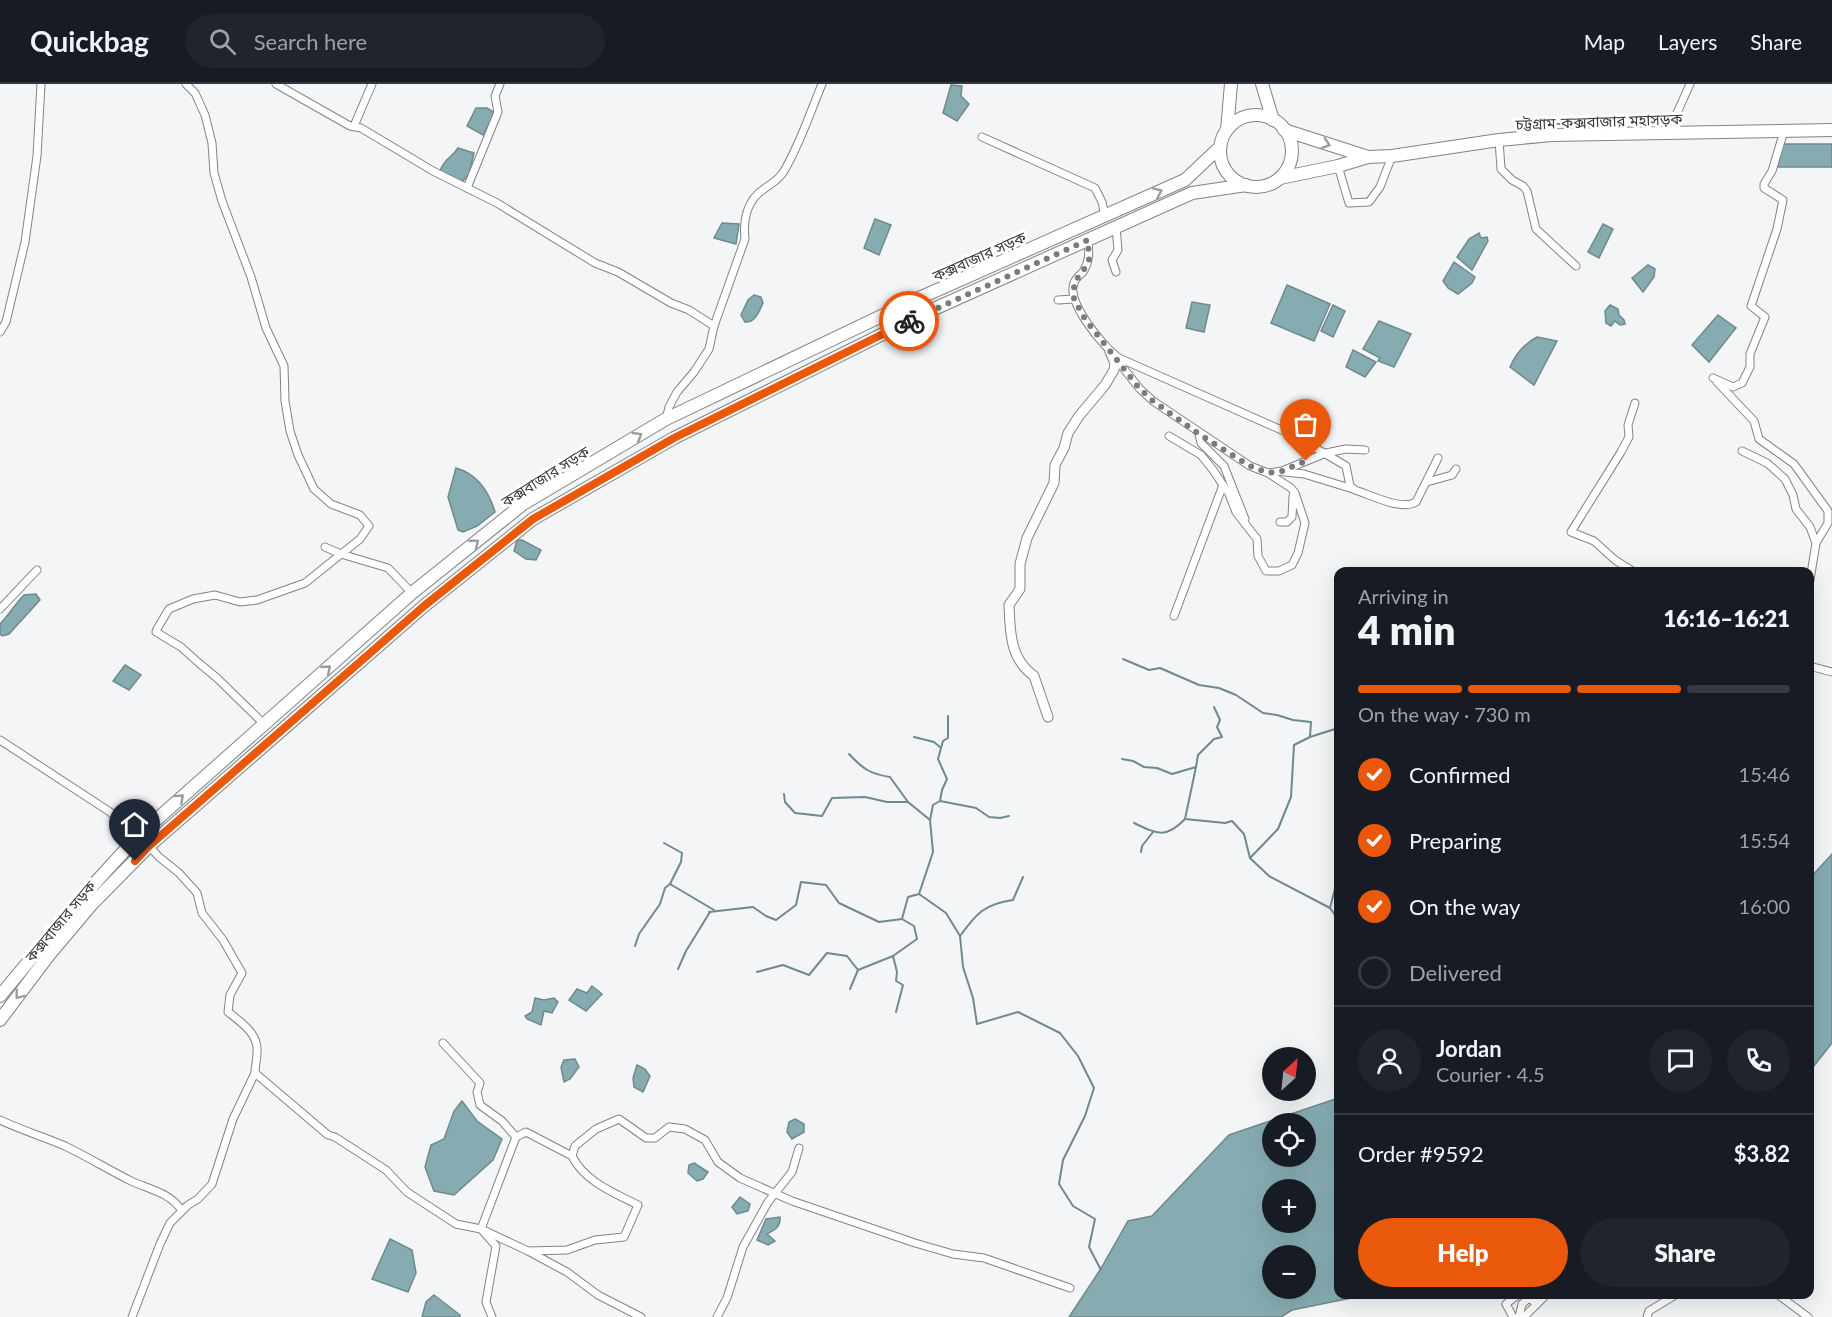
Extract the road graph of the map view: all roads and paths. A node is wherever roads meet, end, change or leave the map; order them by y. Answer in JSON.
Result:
{"nodes":[{"id":1,"x":41,"y":84,"type":"edge"},
{"id":2,"x":186,"y":84,"type":"edge"},
{"id":3,"x":276,"y":84,"type":"edge"},
{"id":4,"x":372,"y":84,"type":"edge"},
{"id":5,"x":500,"y":84,"type":"edge"},
{"id":6,"x":822,"y":84,"type":"edge"},
{"id":7,"x":1231,"y":84,"type":"edge"},
{"id":8,"x":1262,"y":84,"type":"edge"},
{"id":9,"x":1690,"y":84,"type":"edge"},
{"id":10,"x":1273,"y":120,"type":"junction"},
{"id":11,"x":354,"y":126,"type":"junction"},
{"id":12,"x":1227,"y":130,"type":"junction"},
{"id":13,"x":1284,"y":130,"type":"junction"},
{"id":14,"x":1832,"y":130,"type":"edge"},
{"id":15,"x":1784,"y":131,"type":"junction"},
{"id":16,"x":1668,"y":133,"type":"junction"},
{"id":17,"x":982,"y":137,"type":"dead end"},
{"id":18,"x":1499,"y":140,"type":"junction"},
{"id":19,"x":1220,"y":147,"type":"junction"},
{"id":20,"x":1392,"y":156,"type":"junction"},
{"id":21,"x":1368,"y":157,"type":"junction"},
{"id":22,"x":1338,"y":166,"type":"junction"},
{"id":23,"x":1280,"y":178,"type":"junction"},
{"id":24,"x":1246,"y":185,"type":"junction"},
{"id":25,"x":466,"y":188,"type":"junction"},
{"id":26,"x":1105,"y":216,"type":"junction"},
{"id":27,"x":1116,"y":226,"type":"junction"},
{"id":28,"x":1088,"y":240,"type":"junction"},
{"id":29,"x":1576,"y":266,"type":"dead end"},
{"id":30,"x":1116,"y":272,"type":"dead end"},
{"id":31,"x":1074,"y":299,"type":"junction"},
{"id":32,"x":1058,"y":300,"type":"dead end"},
{"id":33,"x":714,"y":326,"type":"junction"},
{"id":34,"x":0,"y":332,"type":"edge"},
{"id":35,"x":1110,"y":352,"type":"junction"},
{"id":36,"x":1635,"y":403,"type":"dead end"},
{"id":37,"x":666,"y":419,"type":"junction"},
{"id":38,"x":1199,"y":434,"type":"junction"},
{"id":39,"x":1168,"y":436,"type":"dead end"},
{"id":40,"x":1365,"y":450,"type":"dead end"},
{"id":41,"x":1742,"y":451,"type":"dead end"},
{"id":42,"x":1326,"y":453,"type":"junction"},
{"id":43,"x":1438,"y":458,"type":"dead end"},
{"id":44,"x":1456,"y":470,"type":"dead end"},
{"id":45,"x":1282,"y":471,"type":"junction"},
{"id":46,"x":1268,"y":473,"type":"junction"},
{"id":47,"x":1427,"y":482,"type":"junction"},
{"id":48,"x":1223,"y":485,"type":"junction"},
{"id":49,"x":1293,"y":490,"type":"junction"},
{"id":50,"x":1355,"y":490,"type":"junction"},
{"id":51,"x":1280,"y":522,"type":"dead end"},
{"id":52,"x":1253,"y":533,"type":"junction"},
{"id":53,"x":1816,"y":543,"type":"junction"},
{"id":54,"x":325,"y":547,"type":"dead end"},
{"id":55,"x":341,"y":554,"type":"junction"},
{"id":56,"x":1626,"y":567,"type":"edge"},
{"id":57,"x":1812,"y":567,"type":"edge"},
{"id":58,"x":37,"y":570,"type":"dead end"},
{"id":59,"x":412,"y":594,"type":"junction"},
{"id":60,"x":0,"y":609,"type":"edge"},
{"id":61,"x":1174,"y":616,"type":"dead end"},
{"id":62,"x":1814,"y":667,"type":"edge"},
{"id":63,"x":1832,"y":672,"type":"edge"},
{"id":64,"x":1048,"y":717,"type":"dead end"},
{"id":65,"x":264,"y":724,"type":"junction"},
{"id":66,"x":0,"y":740,"type":"edge"},
{"id":67,"x":138,"y":836,"type":"junction"},
{"id":68,"x":149,"y":846,"type":"junction"},
{"id":69,"x":0,"y":996,"type":"edge"},
{"id":70,"x":0,"y":1020,"type":"edge"},
{"id":71,"x":443,"y":1043,"type":"dead end"},
{"id":72,"x":255,"y":1073,"type":"junction"},
{"id":73,"x":0,"y":1120,"type":"edge"},
{"id":74,"x":516,"y":1137,"type":"junction"},
{"id":75,"x":799,"y":1148,"type":"dead end"},
{"id":76,"x":572,"y":1156,"type":"junction"},
{"id":77,"x":775,"y":1194,"type":"junction"},
{"id":78,"x":182,"y":1211,"type":"junction"},
{"id":79,"x":481,"y":1229,"type":"junction"},
{"id":80,"x":528,"y":1251,"type":"junction"},
{"id":81,"x":1070,"y":1288,"type":"dead end"},
{"id":82,"x":1512,"y":1299,"type":"edge"},
{"id":83,"x":1528,"y":1299,"type":"edge"},
{"id":84,"x":1530,"y":1299,"type":"edge"},
{"id":85,"x":1542,"y":1299,"type":"edge"},
{"id":86,"x":1669,"y":1299,"type":"edge"},
{"id":87,"x":1784,"y":1299,"type":"edge"},
{"id":88,"x":1537,"y":1304,"type":"junction"},
{"id":89,"x":132,"y":1317,"type":"edge"},
{"id":90,"x":492,"y":1317,"type":"edge"},
{"id":91,"x":640,"y":1317,"type":"edge"},
{"id":92,"x":717,"y":1317,"type":"edge"},
{"id":93,"x":1514,"y":1317,"type":"edge"},
{"id":94,"x":1519,"y":1317,"type":"edge"},
{"id":95,"x":1524,"y":1317,"type":"edge"},
{"id":96,"x":1647,"y":1317,"type":"edge"},
{"id":97,"x":1809,"y":1317,"type":"edge"}],
"edges":[{"from":1,"to":34,"type":"street"},
{"from":2,"to":55,"type":"street"},
{"from":3,"to":11,"type":"street"},
{"from":4,"to":11,"type":"street"},
{"from":5,"to":25,"type":"street"},
{"from":6,"to":33,"type":"street"},
{"from":7,"to":12,"type":"highway"},
{"from":8,"to":10,"type":"highway"},
{"from":9,"to":16,"type":"street"},
{"from":10,"to":12,"type":"highway"},
{"from":10,"to":13,"type":"highway"},
{"from":11,"to":25,"type":"street"},
{"from":12,"to":19,"type":"highway"},
{"from":13,"to":21,"type":"highway","name":"চট্টগ্রাম-কক্সবাজার মহাসড়ক","one_way":true},
{"from":13,"to":23,"type":"highway"},
{"from":14,"to":15,"type":"highway","name":"চট্টগ্রাম-কক্সবাজার মহাসড়ক"},
{"from":15,"to":16,"type":"highway","name":"চট্টগ্রাম-কক্সবাজার মহাসড়ক"},
{"from":15,"to":53,"type":"street"},
{"from":16,"to":18,"type":"highway","name":"চট্টগ্রাম-কক্সবাজার মহাসড়ক"},
{"from":17,"to":26,"type":"street"},
{"from":18,"to":20,"type":"highway","name":"চট্টগ্রাম-কক্সবাজার মহাসড়ক"},
{"from":18,"to":29,"type":"street"},
{"from":19,"to":24,"type":"highway"},
{"from":26,"to":19,"type":"highway","name":"কক্সবাজার সড়ক","one_way":true},
{"from":20,"to":21,"type":"highway","name":"চট্টগ্রাম-কক্সবাজার মহাসড়ক"},
{"from":20,"to":22,"type":"street"},
{"from":21,"to":22,"type":"highway","name":"চট্টগ্রাম-কক্সবাজার মহাসড়ক"},
{"from":22,"to":23,"type":"highway","name":"চট্টগ্রাম-কক্সবাজার মহাসড়ক"},
{"from":23,"to":24,"type":"highway"},
{"from":24,"to":27,"type":"highway","name":"কক্সবাজার সড়ক"},
{"from":25,"to":33,"type":"street"},
{"from":26,"to":37,"type":"highway","name":"কক্সবাজার সড়ক"},
{"from":27,"to":28,"type":"highway","name":"কক্সবাজার সড়ক"},
{"from":27,"to":30,"type":"street"},
{"from":28,"to":31,"type":"street"},
{"from":28,"to":68,"type":"highway","name":"কক্সবাজার সড়ক"},
{"from":31,"to":32,"type":"street"},
{"from":31,"to":35,"type":"street"},
{"from":33,"to":37,"type":"street"},
{"from":35,"to":38,"type":"street"},
{"from":35,"to":42,"type":"street"},
{"from":35,"to":64,"type":"street"},
{"from":36,"to":56,"type":"street"},
{"from":59,"to":37,"type":"highway","name":"কক্সবাজার সড়ক","one_way":true},
{"from":38,"to":46,"type":"street"},
{"from":38,"to":52,"type":"street"},
{"from":39,"to":48,"type":"street"},
{"from":40,"to":42,"type":"street"},
{"from":41,"to":53,"type":"street"},
{"from":42,"to":45,"type":"street"},
{"from":42,"to":50,"type":"street"},
{"from":43,"to":47,"type":"street"},
{"from":44,"to":47,"type":"street"},
{"from":45,"to":46,"type":"street"},
{"from":45,"to":50,"type":"street"},
{"from":46,"to":49,"type":"street"},
{"from":47,"to":50,"type":"street"},
{"from":48,"to":52,"type":"street"},
{"from":48,"to":61,"type":"street"},
{"from":49,"to":51,"type":"street"},
{"from":49,"to":52,"type":"street"},
{"from":53,"to":57,"type":"street"},
{"from":54,"to":55,"type":"street"},
{"from":55,"to":59,"type":"street"},
{"from":55,"to":65,"type":"street"},
{"from":58,"to":60,"type":"street"},
{"from":65,"to":59,"type":"highway","name":"কক্সবাজার সড়ক","one_way":true},
{"from":62,"to":63,"type":"street"},
{"from":67,"to":65,"type":"highway","name":"কক্সবাজার সড়ক","one_way":true},
{"from":66,"to":67,"type":"street"},
{"from":67,"to":69,"type":"highway","name":"কক্সবাজার সড়ক"},
{"from":68,"to":70,"type":"highway","name":"কক্সবাজার সড়ক","one_way":true},
{"from":68,"to":72,"type":"street"},
{"from":71,"to":74,"type":"street"},
{"from":72,"to":78,"type":"street"},
{"from":72,"to":79,"type":"street"},
{"from":73,"to":78,"type":"street"},
{"from":74,"to":76,"type":"street"},
{"from":74,"to":79,"type":"street"},
{"from":75,"to":77,"type":"street"},
{"from":76,"to":77,"type":"street"},
{"from":76,"to":80,"type":"street"},
{"from":77,"to":81,"type":"street"},
{"from":77,"to":92,"type":"street"},
{"from":78,"to":89,"type":"street"},
{"from":79,"to":80,"type":"street"},
{"from":79,"to":90,"type":"street"},
{"from":80,"to":91,"type":"street"},
{"from":82,"to":93,"type":"street"},
{"from":83,"to":94,"type":"street"},
{"from":84,"to":88,"type":"street"},
{"from":85,"to":88,"type":"street"},
{"from":86,"to":96,"type":"street"},
{"from":87,"to":97,"type":"street"},
{"from":88,"to":95,"type":"street"}]}
